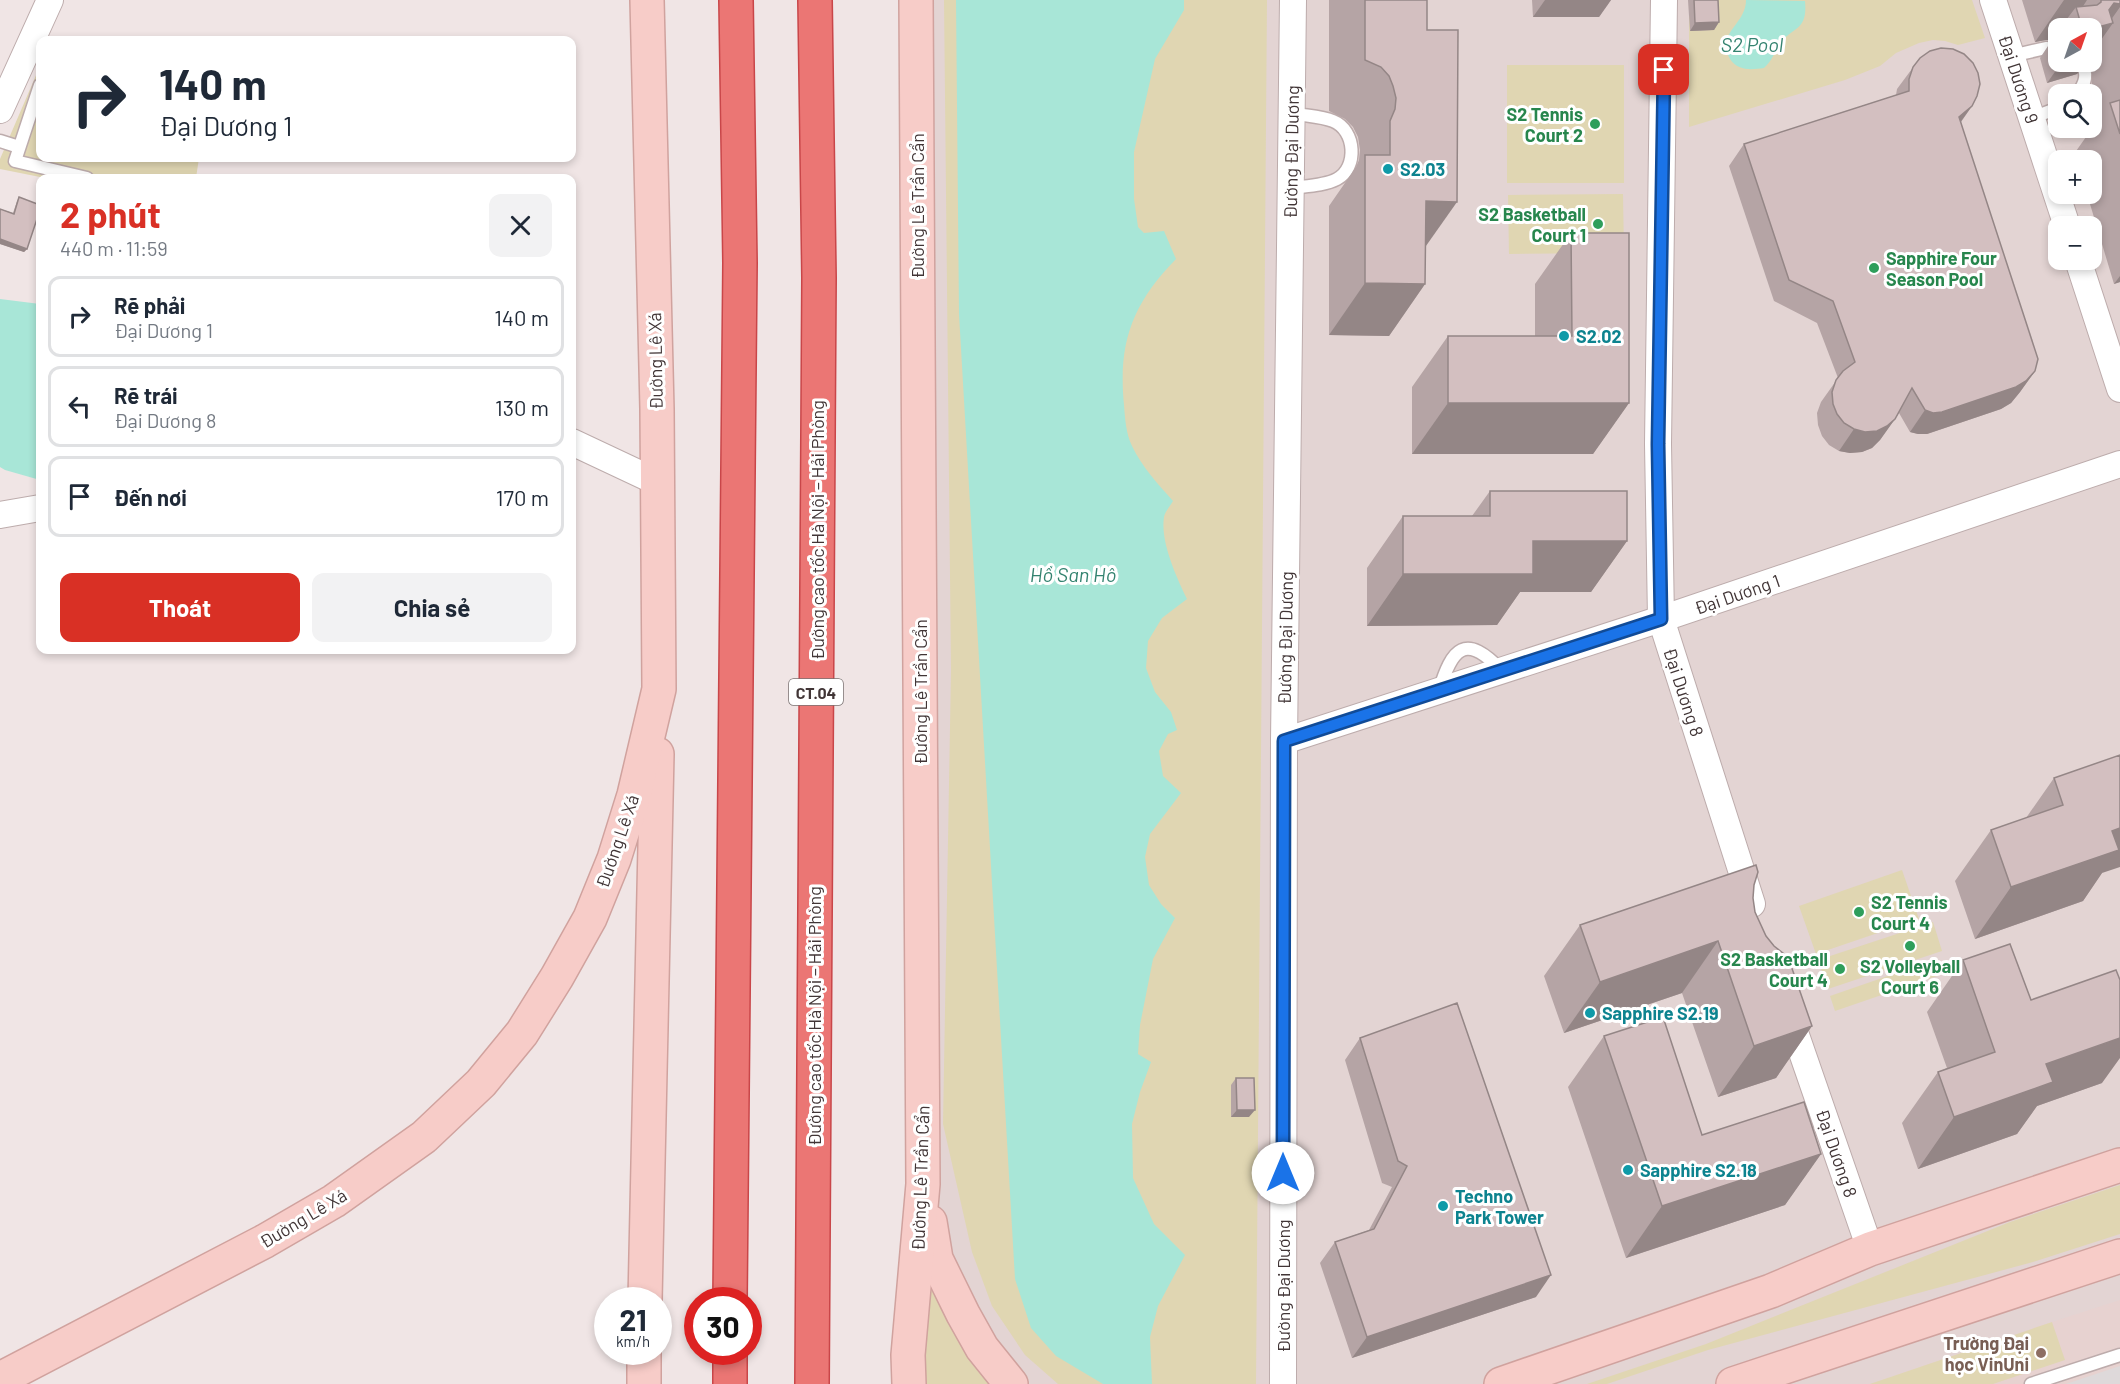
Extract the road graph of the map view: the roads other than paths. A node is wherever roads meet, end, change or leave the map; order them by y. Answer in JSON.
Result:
{"nodes":[{"id":1,"x":50,"y":0,"type":"edge"},
{"id":2,"x":647,"y":0,"type":"edge"},
{"id":3,"x":736,"y":0,"type":"edge"},
{"id":4,"x":815,"y":0,"type":"edge"},
{"id":5,"x":916,"y":0,"type":"edge"},
{"id":6,"x":1293,"y":0,"type":"edge"},
{"id":7,"x":1664,"y":0,"type":"edge"},
{"id":8,"x":1993,"y":0,"type":"edge"},
{"id":9,"x":2048,"y":48,"type":"edge"},
{"id":10,"x":2011,"y":56,"type":"junction"},
{"id":11,"x":36,"y":97,"type":"edge"},
{"id":12,"x":0,"y":110,"type":"edge"},
{"id":13,"x":2048,"y":111,"type":"edge"},
{"id":14,"x":1291,"y":113,"type":"junction"},
{"id":15,"x":2032,"y":117,"type":"junction"},
{"id":16,"x":0,"y":141,"type":"edge"},
{"id":17,"x":20,"y":147,"type":"junction"},
{"id":18,"x":70,"y":174,"type":"edge"},
{"id":19,"x":1291,"y":188,"type":"junction"},
{"id":20,"x":2064,"y":216,"type":"edge"},
{"id":21,"x":2081,"y":270,"type":"edge"},
{"id":22,"x":2120,"y":389,"type":"edge"},
{"id":23,"x":576,"y":444,"type":"edge"},
{"id":24,"x":2120,"y":464,"type":"edge"},
{"id":25,"x":657,"y":482,"type":"junction"},
{"id":26,"x":36,"y":509,"type":"edge"},
{"id":27,"x":0,"y":515,"type":"edge"},
{"id":28,"x":1661,"y":619,"type":"junction"},
{"id":29,"x":659,"y":689,"type":"junction"},
{"id":30,"x":1284,"y":741,"type":"junction"},
{"id":31,"x":1752,"y":915,"type":"edge"},
{"id":32,"x":1781,"y":1003,"type":"edge"},
{"id":33,"x":2120,"y":1165,"type":"edge"},
{"id":34,"x":923,"y":1184,"type":"junction"},
{"id":35,"x":1870,"y":1249,"type":"junction"},
{"id":36,"x":2120,"y":1256,"type":"edge"},
{"id":37,"x":645,"y":1287,"type":"edge"},
{"id":38,"x":730,"y":1287,"type":"edge"},
{"id":39,"x":2120,"y":1355,"type":"edge"},
{"id":40,"x":644,"y":1365,"type":"edge"},
{"id":41,"x":730,"y":1365,"type":"edge"},
{"id":42,"x":0,"y":1379,"type":"edge"},
{"id":43,"x":644,"y":1384,"type":"edge"},
{"id":44,"x":730,"y":1384,"type":"edge"},
{"id":45,"x":812,"y":1384,"type":"edge"},
{"id":46,"x":909,"y":1384,"type":"edge"},
{"id":47,"x":1011,"y":1384,"type":"edge"},
{"id":48,"x":1283,"y":1384,"type":"edge"},
{"id":49,"x":1501,"y":1384,"type":"edge"},
{"id":50,"x":1732,"y":1384,"type":"edge"},
{"id":51,"x":2031,"y":1384,"type":"edge"}],
"edges":[{"from":1,"to":12,"type":"street"},
{"from":2,"to":25,"type":"main road","name":"Đường Lê Xá"},
{"from":3,"to":38,"type":"highway"},
{"from":4,"to":45,"type":"highway","name":"Đường cao tốc Hà Nội – Hải Phòng","number":"CT.04"},
{"from":5,"to":34,"type":"main road","name":"Đường Lê Trần Cẩn"},
{"from":6,"to":14,"type":"street","name":"Đường Đại Dương"},
{"from":7,"to":28,"type":"street","name":"Đại Dương 8"},
{"from":8,"to":10,"type":"street","name":"Đại Dương 9"},
{"from":9,"to":10,"type":"lane"},
{"from":10,"to":15,"type":"street","name":"Đại Dương 9"},
{"from":11,"to":17,"type":"lane"},
{"from":13,"to":15,"type":"lane"},
{"from":14,"to":19,"type":"street","name":"Đường Đại Dương"},
{"from":14,"to":19,"type":"lane"},
{"from":15,"to":20,"type":"street","name":"Đại Dương 9"},
{"from":16,"to":17,"type":"lane"},
{"from":17,"to":18,"type":"lane"},
{"from":19,"to":30,"type":"street","name":"Đường Đại Dương"},
{"from":21,"to":22,"type":"street"},
{"from":23,"to":25,"type":"street"},
{"from":24,"to":28,"type":"street","name":"Đại Dương 1"},
{"from":25,"to":29,"type":"main road","name":"Đường Lê Xá"},
{"from":26,"to":27,"type":"street"},
{"from":28,"to":30,"type":"street","name":"Đại Dương 1"},
{"from":28,"to":31,"type":"street","name":"Đại Dương 8"},
{"from":29,"to":37,"type":"main road"},
{"from":29,"to":42,"type":"main road","name":"Đường Lê Xá"},
{"from":30,"to":48,"type":"street","name":"Đường Đại Dương"},
{"from":32,"to":35,"type":"street","name":"Đại Dương 8"},
{"from":33,"to":35,"type":"main road"},
{"from":34,"to":46,"type":"main road","name":"Đường Lê Trần Cẩn"},
{"from":34,"to":47,"type":"main road"},
{"from":35,"to":49,"type":"main road"},
{"from":36,"to":50,"type":"main road"},
{"from":39,"to":51,"type":"lane"},
{"from":40,"to":43,"type":"main road"},
{"from":41,"to":44,"type":"highway"}]}
